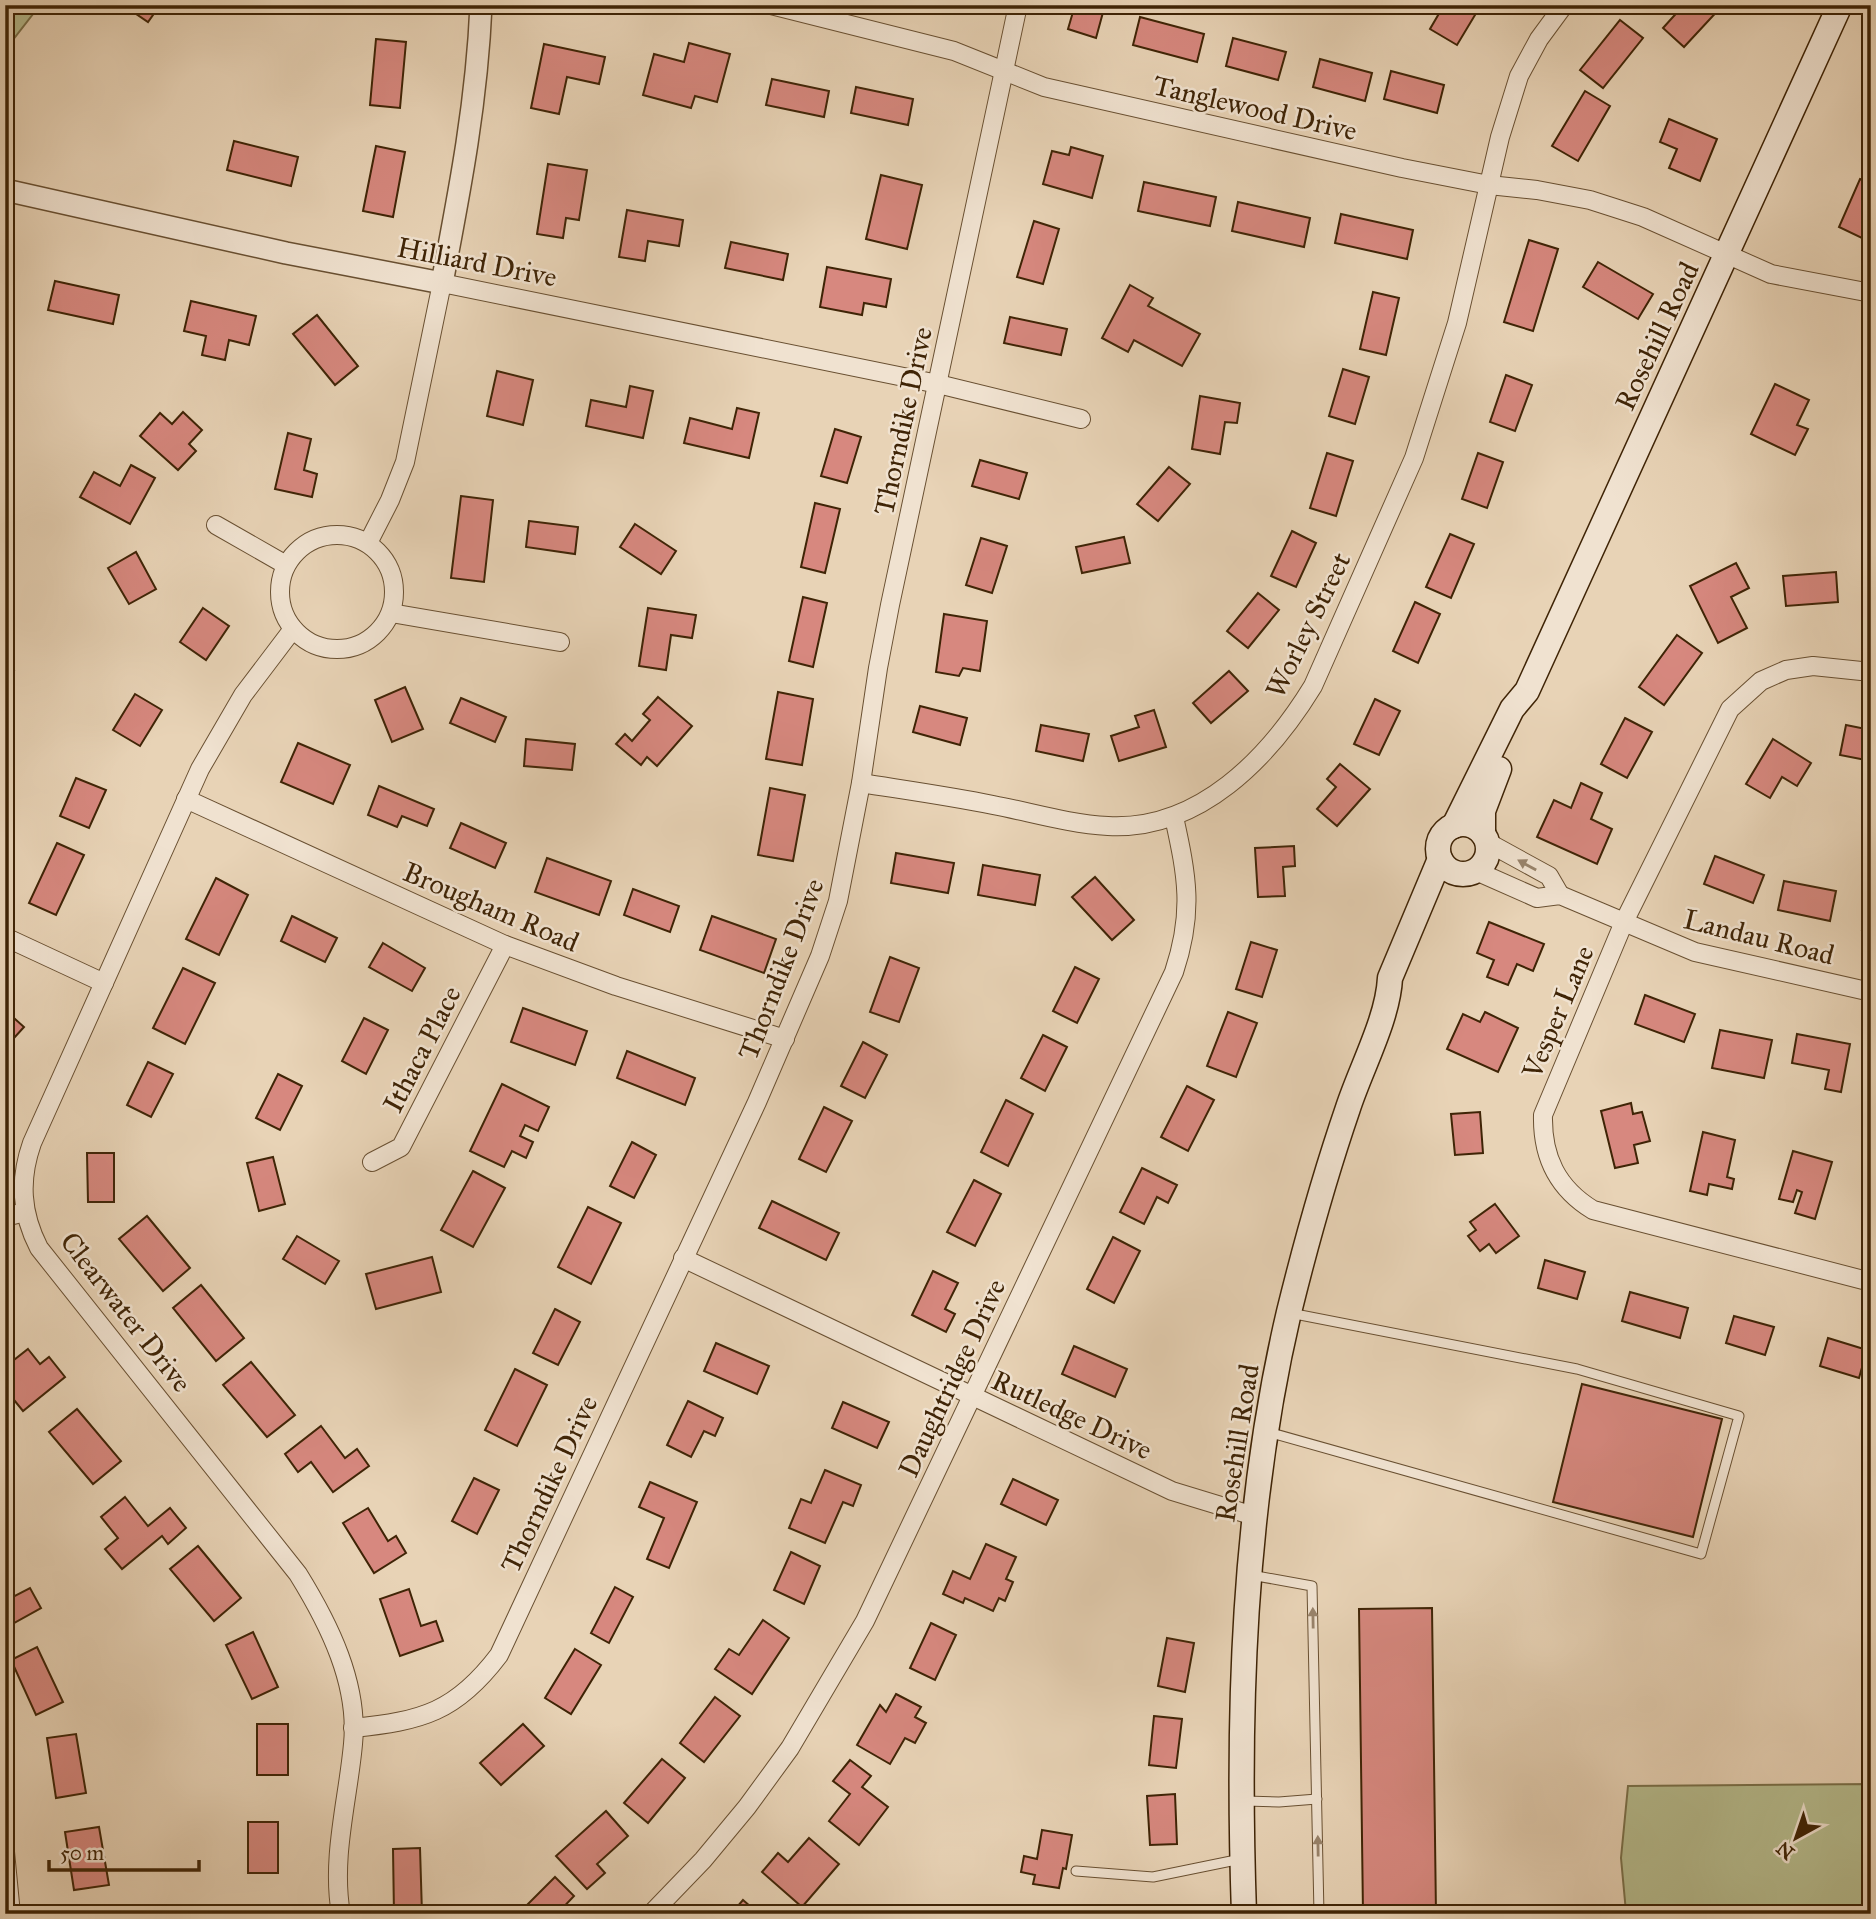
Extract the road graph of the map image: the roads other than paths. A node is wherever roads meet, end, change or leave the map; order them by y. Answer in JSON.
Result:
{"nodes":[{"id":1,"x":481,"y":5,"type":"edge"},
{"id":2,"x":771,"y":5,"type":"edge"},
{"id":3,"x":1018,"y":5,"type":"edge"},
{"id":4,"x":1564,"y":5,"type":"edge"},
{"id":5,"x":1840,"y":5,"type":"edge"},
{"id":6,"x":1004,"y":71,"type":"junction"},
{"id":7,"x":1489,"y":185,"type":"junction"},
{"id":8,"x":5,"y":190,"type":"edge"},
{"id":9,"x":1728,"y":255,"type":"junction"},
{"id":10,"x":442,"y":283,"type":"junction"},
{"id":11,"x":1871,"y":293,"type":"edge"},
{"id":12,"x":938,"y":384,"type":"junction"},
{"id":13,"x":1081,"y":419,"type":"dead end"},
{"id":14,"x":216,"y":526,"type":"dead end"},
{"id":15,"x":368,"y":543,"type":"junction"},
{"id":16,"x":286,"y":565,"type":"junction"},
{"id":17,"x":391,"y":613,"type":"junction"},
{"id":18,"x":293,"y":629,"type":"junction"},
{"id":19,"x":560,"y":642,"type":"dead end"},
{"id":20,"x":1871,"y":672,"type":"edge"},
{"id":21,"x":1527,"y":691,"type":"junction"},
{"id":22,"x":861,"y":783,"type":"junction"},
{"id":23,"x":186,"y":799,"type":"junction"},
{"id":24,"x":1174,"y":817,"type":"junction"},
{"id":25,"x":1454,"y":826,"type":"junction"},
{"id":26,"x":1485,"y":838,"type":"junction"},
{"id":27,"x":1440,"y":859,"type":"junction"},
{"id":28,"x":1472,"y":872,"type":"junction"},
{"id":29,"x":1560,"y":895,"type":"junction"},
{"id":30,"x":1624,"y":922,"type":"junction"},
{"id":31,"x":5,"y":937,"type":"edge"},
{"id":32,"x":505,"y":945,"type":"junction"},
{"id":33,"x":104,"y":983,"type":"junction"},
{"id":34,"x":1871,"y":992,"type":"edge"},
{"id":35,"x":1389,"y":999,"type":"junction"},
{"id":36,"x":785,"y":1039,"type":"junction"},
{"id":37,"x":372,"y":1162,"type":"dead end"},
{"id":38,"x":25,"y":1212,"type":"junction"},
{"id":39,"x":5,"y":1217,"type":"edge"},
{"id":40,"x":683,"y":1258,"type":"junction"},
{"id":41,"x":1871,"y":1282,"type":"edge"},
{"id":42,"x":1289,"y":1313,"type":"junction"},
{"id":43,"x":972,"y":1397,"type":"junction"},
{"id":44,"x":1267,"y":1432,"type":"junction"},
{"id":45,"x":1254,"y":1516,"type":"junction"},
{"id":46,"x":1250,"y":1575,"type":"junction"},
{"id":47,"x":353,"y":1728,"type":"junction"},
{"id":48,"x":1317,"y":1799,"type":"junction"},
{"id":49,"x":1241,"y":1801,"type":"junction"},
{"id":50,"x":5,"y":1852,"type":"edge"},
{"id":51,"x":1242,"y":1859,"type":"junction"},
{"id":52,"x":1076,"y":1871,"type":"dead end"},
{"id":53,"x":11,"y":1914,"type":"edge"},
{"id":54,"x":341,"y":1914,"type":"edge"},
{"id":55,"x":651,"y":1914,"type":"edge"},
{"id":56,"x":1244,"y":1914,"type":"edge"},
{"id":57,"x":1319,"y":1914,"type":"edge"}],
"edges":[{"from":1,"to":10,"type":"street"},
{"from":2,"to":6,"type":"street","name":"Tanglewood Drive"},
{"from":3,"to":6,"type":"street","name":"Thorndike Drive"},
{"from":4,"to":7,"type":"street"},
{"from":5,"to":9,"type":"main road","name":"Rosehill Road"},
{"from":6,"to":7,"type":"street","name":"Tanglewood Drive"},
{"from":6,"to":12,"type":"street","name":"Thorndike Drive"},
{"from":7,"to":9,"type":"street","name":"Tanglewood Drive"},
{"from":7,"to":24,"type":"street","name":"Worley Street"},
{"from":8,"to":10,"type":"street","name":"Hilliard Drive"},
{"from":9,"to":11,"type":"street","name":"Tanglewood Drive"},
{"from":9,"to":21,"type":"main road","name":"Rosehill Road"},
{"from":10,"to":12,"type":"street","name":"Hilliard Drive"},
{"from":10,"to":15,"type":"street"},
{"from":12,"to":13,"type":"street","name":"Hilliard Drive"},
{"from":12,"to":22,"type":"street","name":"Thorndike Drive"},
{"from":14,"to":16,"type":"street"},
{"from":15,"to":16,"type":"street"},
{"from":15,"to":17,"type":"street"},
{"from":16,"to":18,"type":"street"},
{"from":17,"to":18,"type":"street"},
{"from":17,"to":19,"type":"street"},
{"from":18,"to":23,"type":"street","name":"Clearwater Drive"},
{"from":20,"to":30,"type":"street","name":"Vesper Lane"},
{"from":21,"to":25,"type":"main road","name":"Rosehill Road"},
{"from":21,"to":26,"type":"main road","name":"Rosehill Road"},
{"from":22,"to":24,"type":"street","name":"Worley Street"},
{"from":22,"to":36,"type":"street","name":"Thorndike Drive"},
{"from":23,"to":32,"type":"street","name":"Brougham Road"},
{"from":23,"to":33,"type":"street","name":"Clearwater Drive"},
{"from":24,"to":43,"type":"street","name":"Daughtridge Drive"},
{"from":25,"to":26,"type":"main road"},
{"from":25,"to":27,"type":"main road"},
{"from":26,"to":28,"type":"main road"},
{"from":29,"to":26,"type":"street","name":"Landau Road","one_way":true},
{"from":27,"to":28,"type":"main road"},
{"from":27,"to":35,"type":"main road","name":"Rosehill Road"},
{"from":28,"to":29,"type":"street","name":"Landau Road"},
{"from":28,"to":35,"type":"main road","name":"Rosehill Road"},
{"from":29,"to":30,"type":"street","name":"Landau Road"},
{"from":30,"to":34,"type":"street","name":"Landau Road"},
{"from":30,"to":41,"type":"street","name":"Vesper Lane"},
{"from":31,"to":33,"type":"street"},
{"from":32,"to":36,"type":"street","name":"Brougham Road"},
{"from":32,"to":37,"type":"street","name":"Ithaca Place"},
{"from":33,"to":38,"type":"street","name":"Clearwater Drive"},
{"from":35,"to":42,"type":"main road","name":"Rosehill Road"},
{"from":36,"to":40,"type":"street","name":"Thorndike Drive"},
{"from":38,"to":39,"type":"street"},
{"from":38,"to":47,"type":"street","name":"Clearwater Drive"},
{"from":40,"to":43,"type":"street","name":"Rutledge Drive"},
{"from":40,"to":47,"type":"street","name":"Thorndike Drive"},
{"from":42,"to":44,"type":"main road","name":"Rosehill Road"},
{"from":42,"to":44,"type":"lane"},
{"from":43,"to":45,"type":"street","name":"Rutledge Drive"},
{"from":43,"to":55,"type":"street","name":"Daughtridge Drive"},
{"from":44,"to":45,"type":"main road","name":"Rosehill Road"},
{"from":45,"to":46,"type":"main road","name":"Rosehill Road"},
{"from":48,"to":46,"type":"lane","one_way":true},
{"from":46,"to":49,"type":"main road","name":"Rosehill Road"},
{"from":47,"to":54,"type":"street","name":"Clearwater Drive"},
{"from":48,"to":49,"type":"lane"},
{"from":57,"to":48,"type":"lane","one_way":true},
{"from":49,"to":51,"type":"main road","name":"Rosehill Road"},
{"from":50,"to":53,"type":"street"},
{"from":51,"to":52,"type":"lane"},
{"from":51,"to":56,"type":"main road","name":"Rosehill Road"}]}
